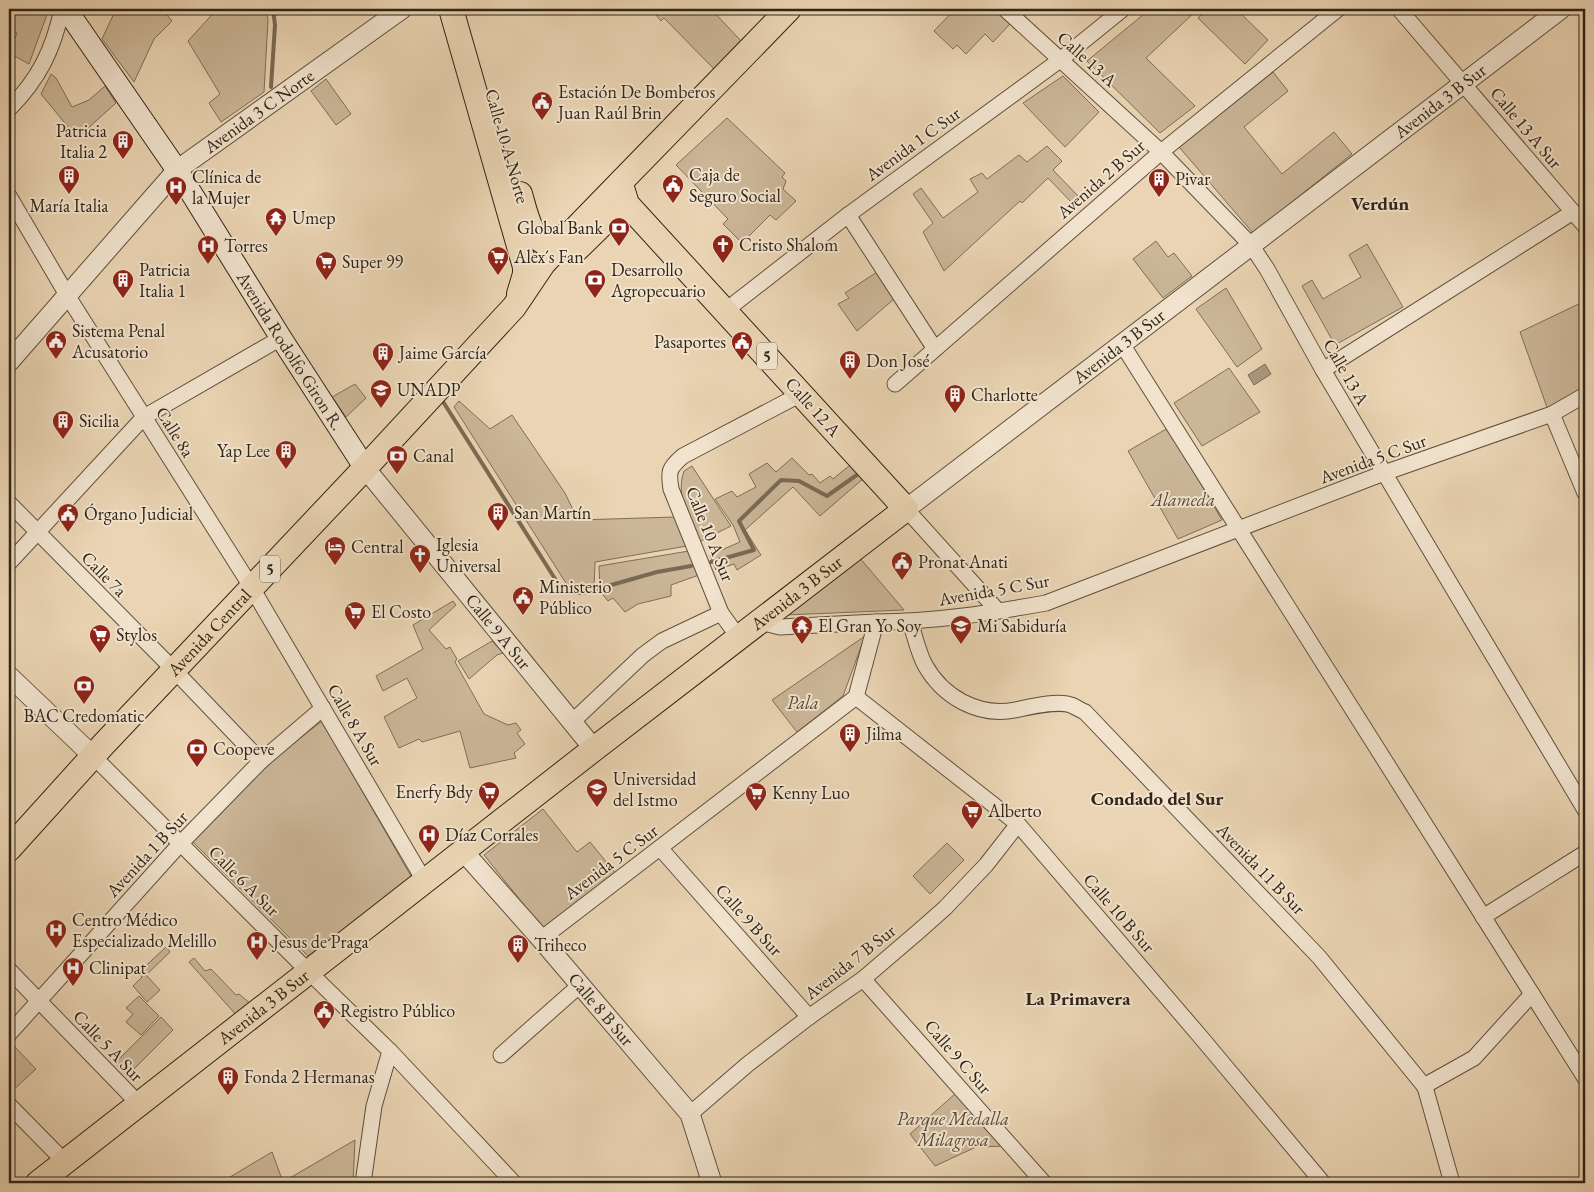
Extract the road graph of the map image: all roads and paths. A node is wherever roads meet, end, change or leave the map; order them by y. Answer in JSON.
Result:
{"nodes":[{"id":1,"x":62,"y":9,"type":"edge"},
{"id":2,"x":66,"y":9,"type":"edge"},
{"id":3,"x":402,"y":9,"type":"edge"},
{"id":4,"x":451,"y":9,"type":"edge"},
{"id":5,"x":468,"y":9,"type":"edge"},
{"id":6,"x":789,"y":9,"type":"edge"},
{"id":7,"x":806,"y":9,"type":"edge"},
{"id":8,"x":1006,"y":9,"type":"edge"},
{"id":9,"x":1123,"y":9,"type":"edge"},
{"id":10,"x":1338,"y":9,"type":"edge"},
{"id":11,"x":1399,"y":9,"type":"edge"},
{"id":12,"x":1560,"y":9,"type":"edge"},
{"id":13,"x":1060,"y":60,"type":"junction"},
{"id":14,"x":1464,"y":83,"type":"junction"},
{"id":15,"x":484,"y":96,"type":"junction"},
{"id":16,"x":9,"y":110,"type":"edge"},
{"id":17,"x":1162,"y":152,"type":"junction"},
{"id":18,"x":177,"y":170,"type":"junction"},
{"id":19,"x":9,"y":196,"type":"edge"},
{"id":20,"x":625,"y":198,"type":"junction"},
{"id":21,"x":1573,"y":212,"type":"junction"},
{"id":22,"x":848,"y":215,"type":"junction"},
{"id":23,"x":1585,"y":226,"type":"edge"},
{"id":24,"x":577,"y":227,"type":"junction"},
{"id":25,"x":1251,"y":245,"type":"junction"},
{"id":26,"x":518,"y":246,"type":"junction"},
{"id":27,"x":543,"y":264,"type":"junction"},
{"id":28,"x":68,"y":295,"type":"junction"},
{"id":29,"x":514,"y":307,"type":"junction"},
{"id":30,"x":725,"y":311,"type":"junction"},
{"id":31,"x":281,"y":338,"type":"junction"},
{"id":32,"x":1122,"y":344,"type":"junction"},
{"id":33,"x":935,"y":349,"type":"junction"},
{"id":34,"x":9,"y":362,"type":"edge"},
{"id":35,"x":1323,"y":370,"type":"junction"},
{"id":36,"x":895,"y":384,"type":"dead end"},
{"id":37,"x":801,"y":394,"type":"junction"},
{"id":38,"x":1585,"y":395,"type":"edge"},
{"id":39,"x":1552,"y":414,"type":"junction"},
{"id":40,"x":144,"y":417,"type":"junction"},
{"id":41,"x":365,"y":468,"type":"junction"},
{"id":42,"x":1384,"y":473,"type":"junction"},
{"id":43,"x":890,"y":492,"type":"junction"},
{"id":44,"x":1585,"y":494,"type":"edge"},
{"id":45,"x":9,"y":503,"type":"edge"},
{"id":46,"x":906,"y":509,"type":"junction"},
{"id":47,"x":885,"y":525,"type":"junction"},
{"id":48,"x":1239,"y":529,"type":"junction"},
{"id":49,"x":36,"y":532,"type":"junction"},
{"id":50,"x":9,"y":564,"type":"edge"},
{"id":51,"x":252,"y":588,"type":"junction"},
{"id":52,"x":998,"y":611,"type":"junction"},
{"id":53,"x":721,"y":613,"type":"junction"},
{"id":54,"x":760,"y":622,"type":"junction"},
{"id":55,"x":876,"y":622,"type":"junction"},
{"id":56,"x":910,"y":622,"type":"junction"},
{"id":57,"x":739,"y":638,"type":"junction"},
{"id":58,"x":174,"y":670,"type":"junction"},
{"id":59,"x":9,"y":676,"type":"edge"},
{"id":60,"x":856,"y":697,"type":"junction"},
{"id":61,"x":323,"y":708,"type":"junction"},
{"id":62,"x":572,"y":722,"type":"junction"},
{"id":63,"x":594,"y":749,"type":"junction"},
{"id":64,"x":93,"y":756,"type":"junction"},
{"id":65,"x":261,"y":761,"type":"junction"},
{"id":66,"x":1585,"y":810,"type":"edge"},
{"id":67,"x":1018,"y":824,"type":"junction"},
{"id":68,"x":180,"y":844,"type":"junction"},
{"id":69,"x":660,"y":848,"type":"junction"},
{"id":70,"x":9,"y":849,"type":"edge"},
{"id":71,"x":463,"y":852,"type":"junction"},
{"id":72,"x":1585,"y":854,"type":"edge"},
{"id":73,"x":425,"y":882,"type":"junction"},
{"id":74,"x":1483,"y":917,"type":"junction"},
{"id":75,"x":541,"y":939,"type":"junction"},
{"id":76,"x":9,"y":970,"type":"edge"},
{"id":77,"x":309,"y":972,"type":"junction"},
{"id":78,"x":863,"y":979,"type":"junction"},
{"id":79,"x":580,"y":985,"type":"junction"},
{"id":80,"x":1532,"y":994,"type":"junction"},
{"id":81,"x":39,"y":1001,"type":"junction"},
{"id":82,"x":809,"y":1017,"type":"junction"},
{"id":83,"x":9,"y":1034,"type":"edge"},
{"id":84,"x":390,"y":1051,"type":"junction"},
{"id":85,"x":501,"y":1055,"type":"dead end"},
{"id":86,"x":1585,"y":1078,"type":"edge"},
{"id":87,"x":1424,"y":1086,"type":"junction"},
{"id":88,"x":139,"y":1104,"type":"junction"},
{"id":89,"x":9,"y":1105,"type":"edge"},
{"id":90,"x":690,"y":1114,"type":"junction"},
{"id":91,"x":65,"y":1162,"type":"junction"},
{"id":92,"x":38,"y":1183,"type":"edge"},
{"id":93,"x":363,"y":1183,"type":"edge"},
{"id":94,"x":514,"y":1183,"type":"edge"},
{"id":95,"x":712,"y":1183,"type":"edge"},
{"id":96,"x":1044,"y":1183,"type":"edge"},
{"id":97,"x":1323,"y":1183,"type":"edge"},
{"id":98,"x":1452,"y":1183,"type":"edge"}],
"edges":[{"from":1,"to":16,"type":"street"},
{"from":2,"to":18,"type":"main road","name":"Avenida Rodolfo Giron R."},
{"from":3,"to":18,"type":"street","name":"Avenida 3 C Norte"},
{"from":4,"to":15,"type":"main road","name":"Calle 10 A Norte"},
{"from":5,"to":15,"type":"main road","name":"Calle 10 A Norte"},
{"from":6,"to":24,"type":"main road","number":"5"},
{"from":7,"to":20,"type":"main road","number":"5"},
{"from":8,"to":13,"type":"street","name":"Calle 13 A"},
{"from":9,"to":13,"type":"street","name":"Avenida 1 C Sur"},
{"from":10,"to":17,"type":"street","name":"Avenida 2 B Sur"},
{"from":11,"to":14,"type":"street","name":"Calle 13 A Sur"},
{"from":12,"to":14,"type":"street","name":"Avenida 3 B Sur"},
{"from":13,"to":17,"type":"street","name":"Calle 13 A"},
{"from":13,"to":22,"type":"street","name":"Avenida 1 C Sur"},
{"from":14,"to":21,"type":"street","name":"Calle 13 A Sur"},
{"from":14,"to":25,"type":"street","name":"Avenida 3 B Sur"},
{"from":15,"to":24,"type":"main road","name":"Calle 10 A Norte"},
{"from":15,"to":26,"type":"main road","name":"Calle 10 A Norte"},
{"from":17,"to":25,"type":"street","name":"Calle 13 A"},
{"from":17,"to":33,"type":"street","name":"Avenida 2 B Sur"},
{"from":18,"to":28,"type":"street","name":"Avenida 3 C Norte"},
{"from":18,"to":31,"type":"main road","name":"Avenida Rodolfo Giron R."},
{"from":19,"to":28,"type":"street","name":"Calle 8a"},
{"from":20,"to":27,"type":"main road","number":"5"},
{"from":20,"to":29,"type":"main road"},
{"from":20,"to":30,"type":"main road","name":"Calle 12 A","number":"5"},
{"from":21,"to":23,"type":"street","name":"Calle 13 A Sur"},
{"from":21,"to":35,"type":"street"},
{"from":22,"to":30,"type":"street","name":"Avenida 1 C Sur"},
{"from":22,"to":33,"type":"street"},
{"from":24,"to":27,"type":"main road","number":"5"},
{"from":25,"to":32,"type":"street","name":"Avenida 3 B Sur"},
{"from":25,"to":35,"type":"street","name":"Calle 13 A"},
{"from":26,"to":27,"type":"main road"},
{"from":26,"to":29,"type":"main road","name":"Calle 10 A Norte"},
{"from":27,"to":29,"type":"main road","number":"5"},
{"from":28,"to":34,"type":"street","name":"Avenida 3 C Norte"},
{"from":28,"to":40,"type":"street","name":"Calle 8a"},
{"from":29,"to":41,"type":"main road","name":"Avenida Central","number":"5"},
{"from":30,"to":37,"type":"main road","name":"Calle 12 A","number":"5"},
{"from":31,"to":40,"type":"street"},
{"from":31,"to":41,"type":"main road","name":"Avenida Rodolfo Giron R."},
{"from":32,"to":46,"type":"street","name":"Avenida 3 B Sur"},
{"from":32,"to":48,"type":"street"},
{"from":33,"to":36,"type":"street","name":"Avenida 2 B Sur"},
{"from":35,"to":42,"type":"street","name":"Calle 13 A"},
{"from":37,"to":43,"type":"main road","name":"Calle 12 A","number":"5"},
{"from":37,"to":53,"type":"street","name":"Calle 10 A Sur"},
{"from":38,"to":39,"type":"street","name":"Avenida 5 C Sur"},
{"from":39,"to":42,"type":"street","name":"Avenida 5 C Sur"},
{"from":39,"to":44,"type":"street"},
{"from":40,"to":49,"type":"street"},
{"from":40,"to":51,"type":"street","name":"Calle 8a"},
{"from":41,"to":51,"type":"main road","name":"Avenida Central","number":"5"},
{"from":41,"to":62,"type":"street","name":"Calle 9 A Sur"},
{"from":42,"to":48,"type":"street","name":"Avenida 5 C Sur"},
{"from":42,"to":66,"type":"street","name":"Calle 13 A"},
{"from":43,"to":46,"type":"main road","name":"Calle 12 A","number":"5"},
{"from":43,"to":47,"type":"main road"},
{"from":45,"to":49,"type":"street","name":"Calle 7a"},
{"from":46,"to":47,"type":"main road","name":"Avenida 3 B Sur"},
{"from":46,"to":52,"type":"street","name":"Calle 12 A"},
{"from":47,"to":54,"type":"main road","name":"Avenida 3 B Sur"},
{"from":48,"to":52,"type":"street","name":"Avenida 5 C Sur"},
{"from":48,"to":74,"type":"street"},
{"from":49,"to":50,"type":"street"},
{"from":49,"to":58,"type":"street","name":"Calle 7a"},
{"from":51,"to":58,"type":"main road","name":"Avenida Central","number":"5"},
{"from":51,"to":61,"type":"street","name":"Calle 8 A Sur"},
{"from":52,"to":56,"type":"street","name":"Avenida 5 C Sur"},
{"from":53,"to":57,"type":"street","name":"Calle 10 A Sur"},
{"from":53,"to":62,"type":"street"},
{"from":54,"to":55,"type":"street","name":"Avenida 5 C Sur"},
{"from":54,"to":57,"type":"main road","name":"Avenida 3 B Sur"},
{"from":55,"to":56,"type":"street","name":"Avenida 5 C Sur"},
{"from":55,"to":60,"type":"street"},
{"from":56,"to":87,"type":"street","name":"Avenida 11 B Sur"},
{"from":57,"to":63,"type":"main road","name":"Avenida 3 B Sur"},
{"from":58,"to":64,"type":"main road","name":"Avenida Central","number":"5"},
{"from":58,"to":65,"type":"street","name":"Calle 7a"},
{"from":59,"to":64,"type":"street"},
{"from":60,"to":67,"type":"street","name":"Calle 10 B Sur"},
{"from":60,"to":69,"type":"street","name":"Avenida 5 C Sur"},
{"from":61,"to":65,"type":"street","name":"Avenida 1 B Sur"},
{"from":61,"to":73,"type":"street","name":"Calle 8 A Sur"},
{"from":62,"to":63,"type":"street","name":"Calle 9 A Sur"},
{"from":63,"to":71,"type":"main road","name":"Avenida 3 B Sur"},
{"from":64,"to":68,"type":"street","name":"Calle 6 A Sur"},
{"from":64,"to":70,"type":"main road","name":"Avenida Central","number":"5"},
{"from":65,"to":68,"type":"street","name":"Avenida 1 B Sur"},
{"from":67,"to":78,"type":"street","name":"Avenida 7 B Sur"},
{"from":67,"to":97,"type":"street","name":"Calle 10 B Sur"},
{"from":68,"to":77,"type":"street","name":"Calle 6 A Sur"},
{"from":68,"to":81,"type":"street","name":"Avenida 1 B Sur"},
{"from":69,"to":75,"type":"street","name":"Avenida 5 C Sur"},
{"from":69,"to":82,"type":"street","name":"Calle 9 B Sur"},
{"from":71,"to":73,"type":"main road","name":"Avenida 3 B Sur"},
{"from":71,"to":75,"type":"street","name":"Calle 8 B Sur"},
{"from":72,"to":74,"type":"street"},
{"from":73,"to":77,"type":"main road","name":"Avenida 3 B Sur"},
{"from":74,"to":80,"type":"street"},
{"from":75,"to":79,"type":"street","name":"Calle 8 B Sur"},
{"from":76,"to":81,"type":"street","name":"Calle 5 A Sur"},
{"from":77,"to":84,"type":"street","name":"Calle 6 A Sur"},
{"from":77,"to":88,"type":"main road","name":"Avenida 3 B Sur"},
{"from":78,"to":82,"type":"street","name":"Avenida 7 B Sur"},
{"from":78,"to":96,"type":"street","name":"Calle 9 C Sur"},
{"from":79,"to":85,"type":"street"},
{"from":79,"to":90,"type":"street","name":"Calle 8 B Sur"},
{"from":80,"to":86,"type":"street"},
{"from":80,"to":87,"type":"street"},
{"from":81,"to":83,"type":"street","name":"Avenida 1 B Sur"},
{"from":81,"to":88,"type":"street","name":"Calle 5 A Sur"},
{"from":82,"to":90,"type":"street","name":"Avenida 7 B Sur"},
{"from":84,"to":93,"type":"street"},
{"from":84,"to":94,"type":"street","name":"Calle 6 A Sur"},
{"from":87,"to":98,"type":"street","name":"Avenida 11 B Sur"},
{"from":88,"to":91,"type":"main road","name":"Avenida 3 B Sur"},
{"from":89,"to":91,"type":"street"},
{"from":90,"to":95,"type":"street","name":"Calle 8 B Sur"},
{"from":91,"to":92,"type":"main road","name":"Avenida 3 B Sur"}]}
